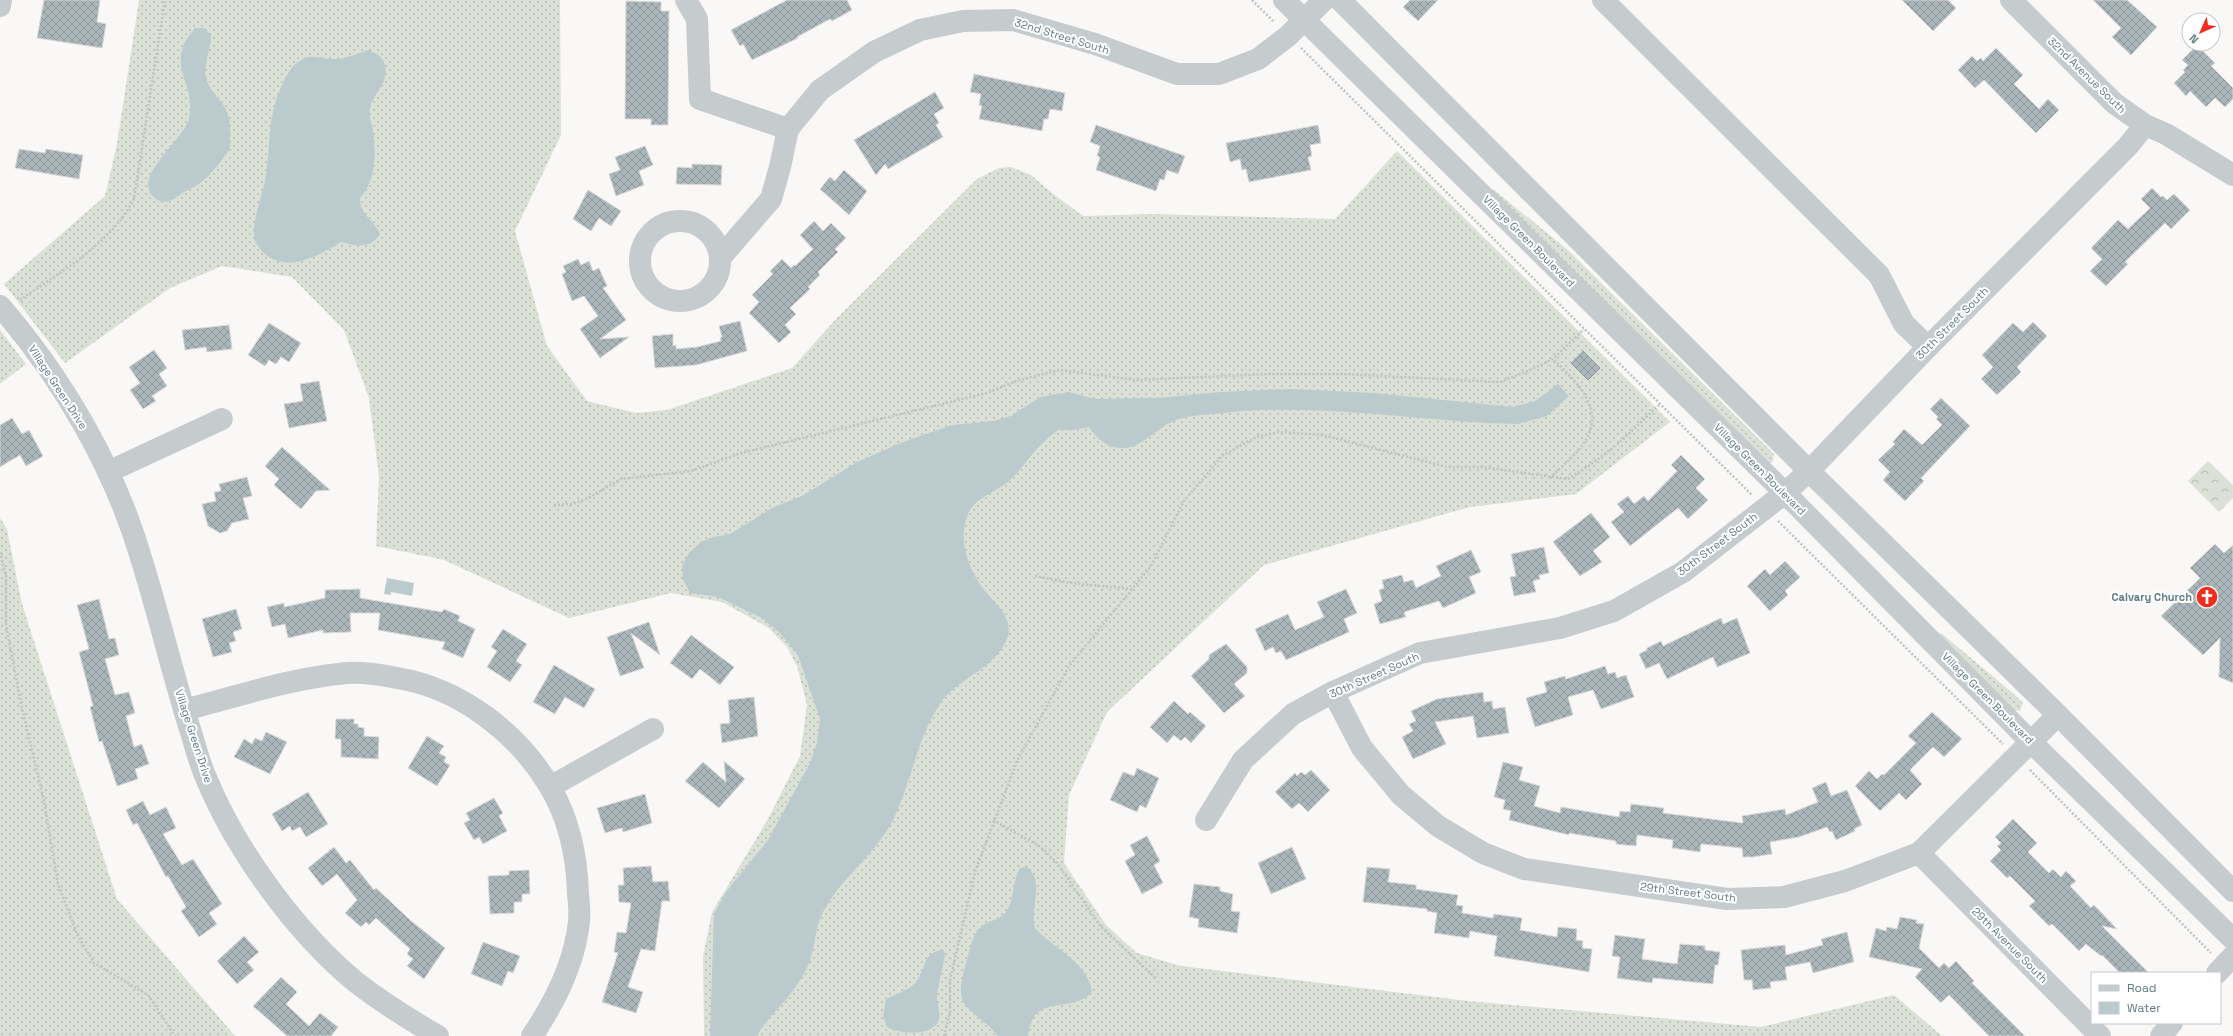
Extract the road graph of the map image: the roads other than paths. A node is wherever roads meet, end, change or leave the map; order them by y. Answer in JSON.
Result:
{"nodes":[{"id":1,"x":1,"y":0,"type":"edge"},
{"id":2,"x":686,"y":0,"type":"edge"},
{"id":3,"x":1284,"y":0,"type":"edge"},
{"id":4,"x":1324,"y":0,"type":"edge"},
{"id":5,"x":1340,"y":0,"type":"edge"},
{"id":6,"x":1603,"y":0,"type":"edge"},
{"id":7,"x":2011,"y":0,"type":"edge"},
{"id":8,"x":0,"y":6,"type":"edge"},
{"id":9,"x":1304,"y":20,"type":"junction"},
{"id":10,"x":2145,"y":125,"type":"junction"},
{"id":11,"x":788,"y":129,"type":"junction"},
{"id":12,"x":2233,"y":175,"type":"edge"},
{"id":13,"x":721,"y":258,"type":"dead end"},
{"id":14,"x":9,"y":304,"type":"edge"},
{"id":15,"x":1928,"y":347,"type":"junction"},
{"id":16,"x":222,"y":419,"type":"dead end"},
{"id":17,"x":1809,"y":471,"type":"junction"},
{"id":18,"x":108,"y":472,"type":"junction"},
{"id":19,"x":1785,"y":493,"type":"junction"},
{"id":20,"x":1333,"y":692,"type":"junction"},
{"id":21,"x":184,"y":710,"type":"junction"},
{"id":22,"x":2058,"y":715,"type":"junction"},
{"id":23,"x":653,"y":729,"type":"dead end"},
{"id":24,"x":2023,"y":749,"type":"junction"},
{"id":25,"x":550,"y":787,"type":"junction"},
{"id":26,"x":1206,"y":820,"type":"dead end"},
{"id":27,"x":1919,"y":853,"type":"junction"},
{"id":28,"x":2233,"y":890,"type":"edge"},
{"id":29,"x":2233,"y":939,"type":"edge"},
{"id":30,"x":2171,"y":1024,"type":"edge"},
{"id":31,"x":438,"y":1036,"type":"edge"},
{"id":32,"x":532,"y":1036,"type":"edge"},
{"id":33,"x":2100,"y":1036,"type":"edge"},
{"id":34,"x":2160,"y":1036,"type":"edge"}],
"edges":[{"from":1,"to":8,"type":"street"},
{"from":2,"to":11,"type":"street"},
{"from":3,"to":9,"type":"street","name":"Village Green Boulevard"},
{"from":4,"to":9,"type":"street","name":"32nd Street South"},
{"from":5,"to":17,"type":"street"},
{"from":6,"to":15,"type":"street"},
{"from":7,"to":10,"type":"street","name":"32nd Avenue South"},
{"from":9,"to":11,"type":"street","name":"32nd Street South"},
{"from":9,"to":19,"type":"street","name":"Village Green Boulevard"},
{"from":10,"to":12,"type":"street","name":"32nd Avenue South"},
{"from":10,"to":15,"type":"street","name":"30th Street South"},
{"from":11,"to":13,"type":"street","name":"32nd Street South"},
{"from":14,"to":18,"type":"street","name":"Village Green Drive"},
{"from":15,"to":17,"type":"street","name":"30th Street South"},
{"from":16,"to":18,"type":"street"},
{"from":17,"to":19,"type":"street","name":"30th Street South"},
{"from":17,"to":22,"type":"street"},
{"from":18,"to":21,"type":"street","name":"Village Green Drive"},
{"from":19,"to":20,"type":"street","name":"30th Street South"},
{"from":19,"to":24,"type":"street","name":"Village Green Boulevard"},
{"from":20,"to":26,"type":"street","name":"30th Street South"},
{"from":20,"to":27,"type":"street","name":"29th Street South"},
{"from":21,"to":25,"type":"street"},
{"from":21,"to":31,"type":"street","name":"Village Green Drive"},
{"from":22,"to":24,"type":"street","name":"29th Street South"},
{"from":22,"to":28,"type":"street"},
{"from":23,"to":25,"type":"street"},
{"from":24,"to":27,"type":"street","name":"29th Street South"},
{"from":24,"to":29,"type":"street","name":"Village Green Boulevard"},
{"from":25,"to":32,"type":"street"},
{"from":27,"to":33,"type":"street","name":"29th Avenue South"},
{"from":30,"to":34,"type":"street"}]}
